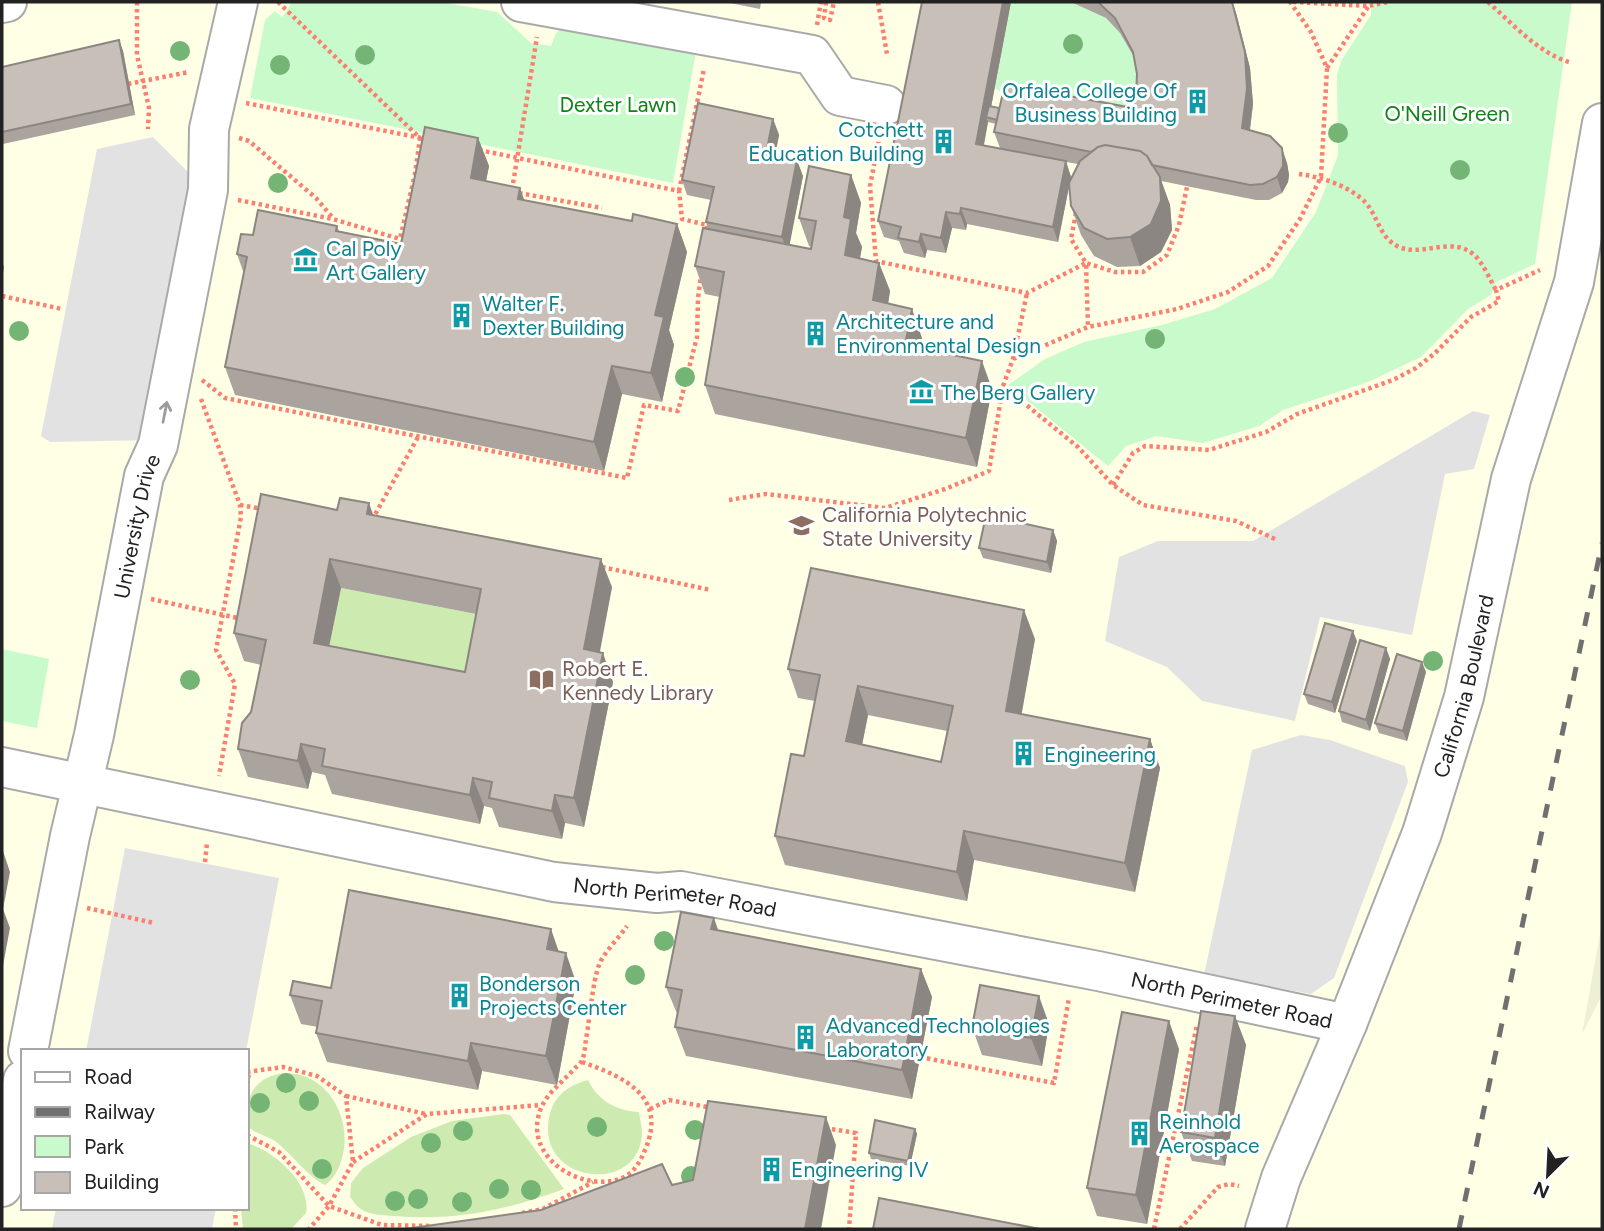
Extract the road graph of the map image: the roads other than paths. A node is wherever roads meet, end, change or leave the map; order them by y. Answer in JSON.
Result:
{"nodes":[{"id":1,"x":7,"y":2,"type":"edge"},
{"id":2,"x":238,"y":2,"type":"edge"},
{"id":3,"x":2,"y":3,"type":"edge"},
{"id":4,"x":526,"y":3,"type":"edge"},
{"id":5,"x":886,"y":105,"type":"road end"},
{"id":6,"x":1602,"y":122,"type":"edge"},
{"id":7,"x":2,"y":767,"type":"edge"},
{"id":8,"x":83,"y":783,"type":"junction"},
{"id":9,"x":1348,"y":1024,"type":"junction"},
{"id":10,"x":28,"y":1049,"type":"edge"},
{"id":11,"x":21,"y":1090,"type":"edge"},
{"id":12,"x":2,"y":1186,"type":"edge"},
{"id":13,"x":1265,"y":1229,"type":"edge"}],
"edges":[{"from":1,"to":3,"type":"street"},
{"from":8,"to":2,"type":"street","name":"University Drive","one_way":true},
{"from":4,"to":5,"type":"street"},
{"from":6,"to":9,"type":"street","name":"California Boulevard"},
{"from":7,"to":8,"type":"street","name":"North Perimeter Road"},
{"from":8,"to":9,"type":"street","name":"North Perimeter Road"},
{"from":8,"to":10,"type":"street","name":"University Drive"},
{"from":9,"to":13,"type":"street","name":"California Boulevard"},
{"from":11,"to":12,"type":"street"}]}
